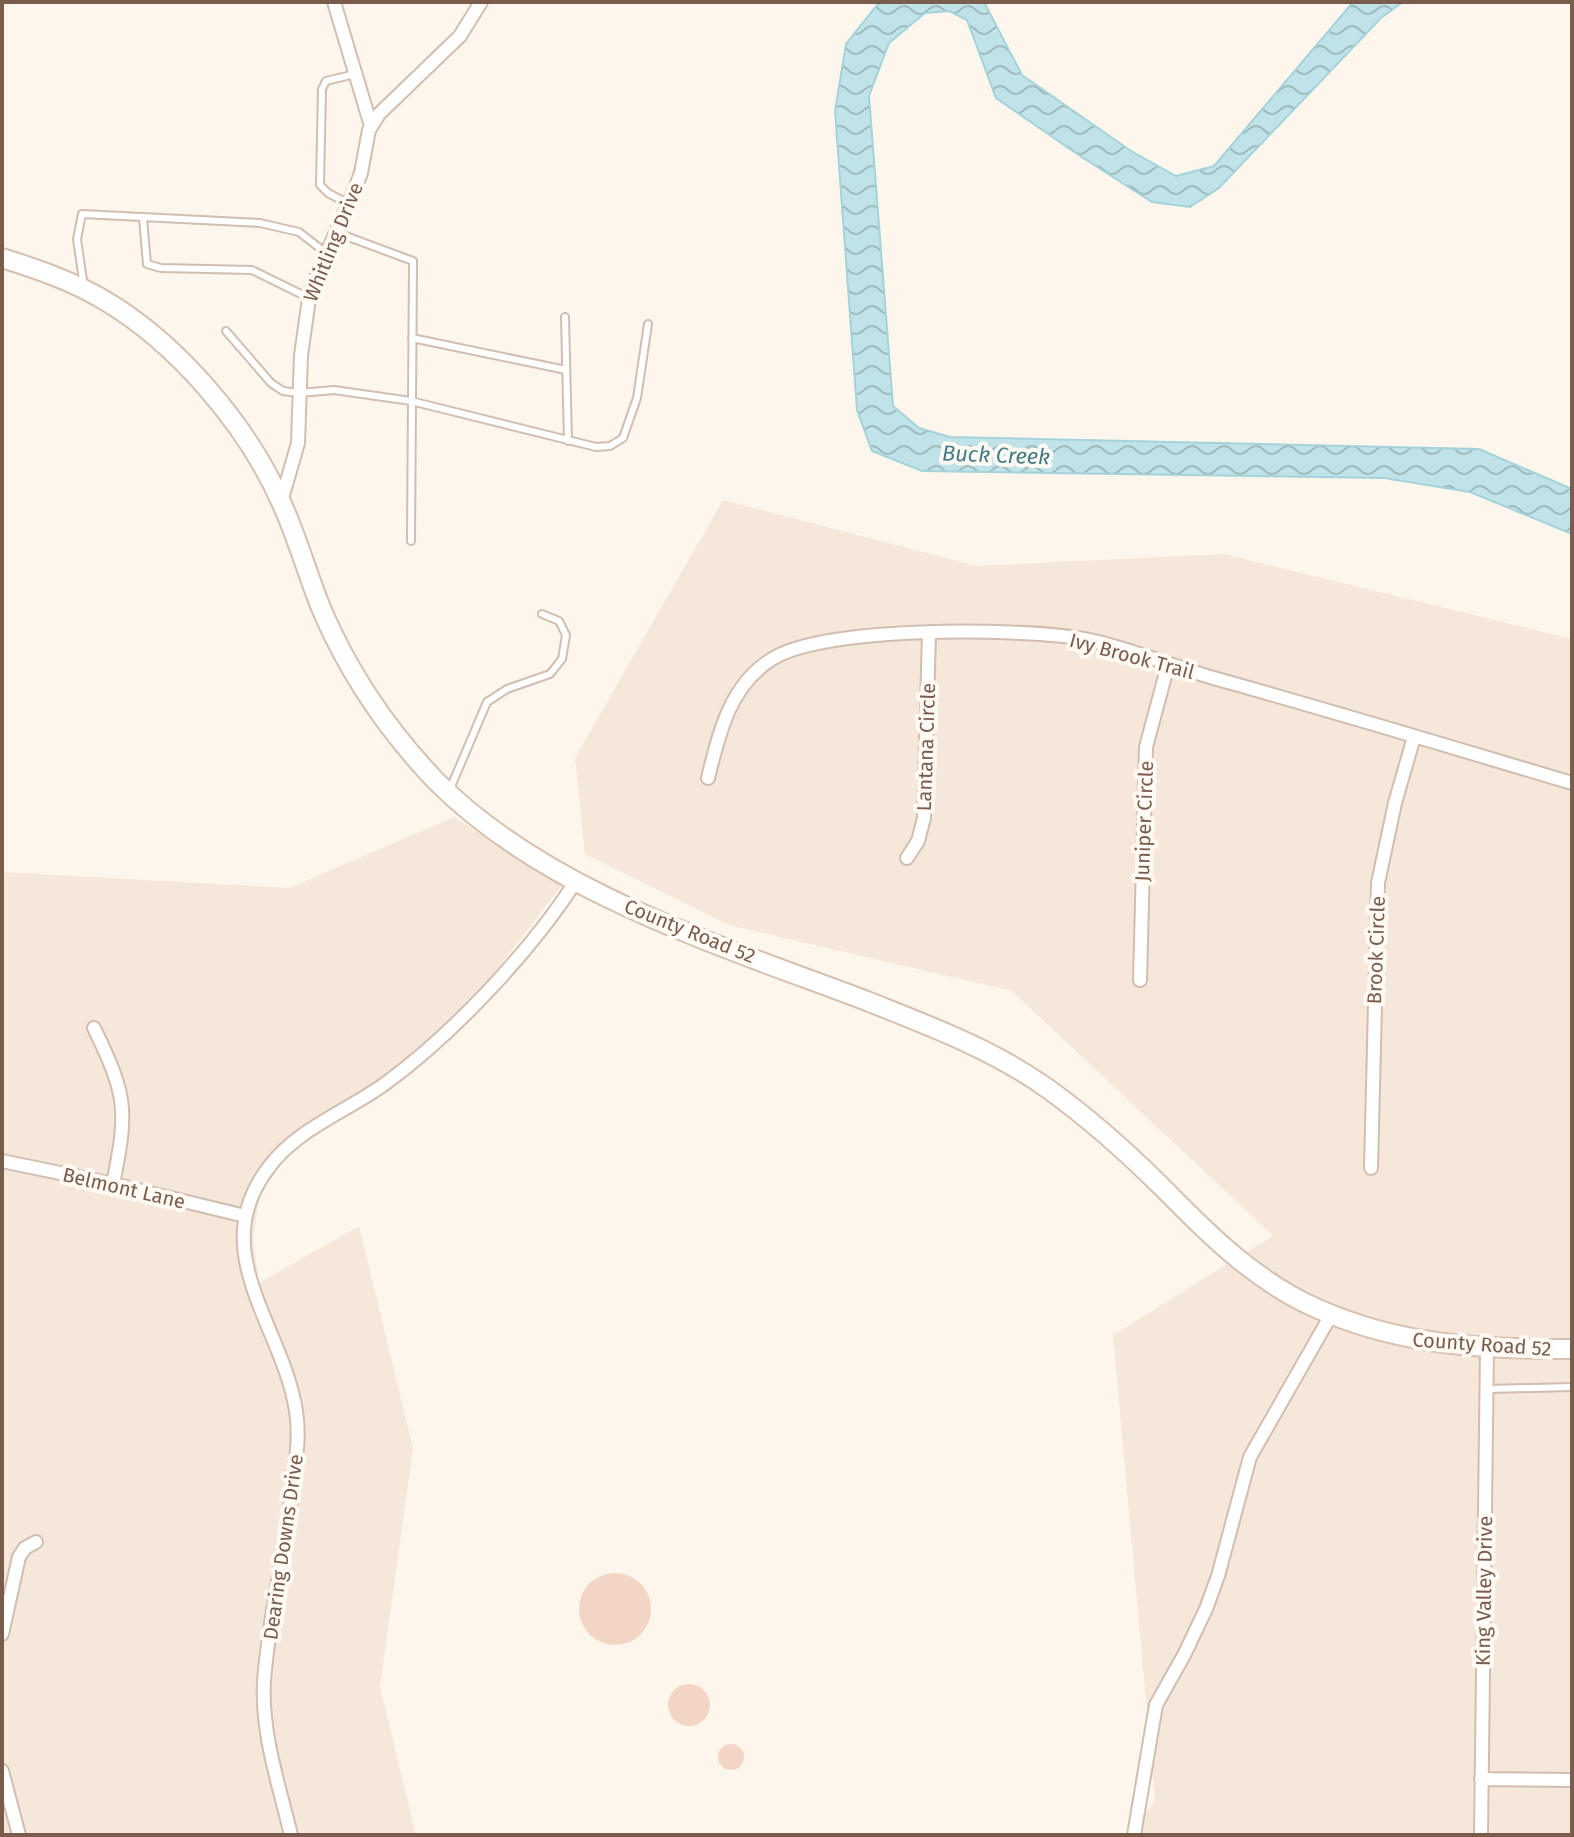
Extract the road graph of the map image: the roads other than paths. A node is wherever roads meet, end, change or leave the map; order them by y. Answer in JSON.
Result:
{"nodes":[{"id":1,"x":334,"y":2,"type":"edge"},
{"id":2,"x":481,"y":2,"type":"edge"},
{"id":3,"x":355,"y":74,"type":"junction"},
{"id":4,"x":371,"y":126,"type":"junction"},
{"id":5,"x":348,"y":203,"type":"junction"},
{"id":6,"x":143,"y":218,"type":"junction"},
{"id":7,"x":335,"y":232,"type":"junction"},
{"id":8,"x":326,"y":253,"type":"junction"},
{"id":9,"x":2,"y":258,"type":"edge"},
{"id":10,"x":85,"y":290,"type":"junction"},
{"id":11,"x":309,"y":298,"type":"junction"},
{"id":12,"x":565,"y":317,"type":"dead end"},
{"id":13,"x":648,"y":324,"type":"dead end"},
{"id":14,"x":226,"y":331,"type":"dead end"},
{"id":15,"x":412,"y":338,"type":"junction"},
{"id":16,"x":566,"y":370,"type":"junction"},
{"id":17,"x":299,"y":393,"type":"junction"},
{"id":18,"x":411,"y":401,"type":"junction"},
{"id":19,"x":568,"y":441,"type":"junction"},
{"id":20,"x":281,"y":502,"type":"junction"},
{"id":21,"x":411,"y":541,"type":"dead end"},
{"id":22,"x":542,"y":614,"type":"dead end"},
{"id":23,"x":929,"y":633,"type":"junction"},
{"id":24,"x":1168,"y":665,"type":"junction"},
{"id":25,"x":1414,"y":737,"type":"junction"},
{"id":26,"x":708,"y":778,"type":"dead end"},
{"id":27,"x":1572,"y":783,"type":"edge"},
{"id":28,"x":449,"y":793,"type":"junction"},
{"id":29,"x":907,"y":858,"type":"dead end"},
{"id":30,"x":576,"y":881,"type":"junction"},
{"id":31,"x":1140,"y":980,"type":"dead end"},
{"id":32,"x":94,"y":1028,"type":"dead end"},
{"id":33,"x":2,"y":1161,"type":"edge"},
{"id":34,"x":1371,"y":1168,"type":"dead end"},
{"id":35,"x":113,"y":1184,"type":"junction"},
{"id":36,"x":245,"y":1216,"type":"junction"},
{"id":37,"x":1331,"y":1315,"type":"junction"},
{"id":38,"x":1487,"y":1348,"type":"junction"},
{"id":39,"x":1572,"y":1349,"type":"edge"},
{"id":40,"x":1572,"y":1387,"type":"edge"},
{"id":41,"x":1485,"y":1390,"type":"junction"},
{"id":42,"x":36,"y":1542,"type":"dead end"},
{"id":43,"x":2,"y":1634,"type":"edge"},
{"id":44,"x":2,"y":1771,"type":"edge"},
{"id":45,"x":1481,"y":1779,"type":"junction"},
{"id":46,"x":1572,"y":1780,"type":"edge"},
{"id":47,"x":19,"y":1835,"type":"edge"},
{"id":48,"x":291,"y":1835,"type":"edge"},
{"id":49,"x":1134,"y":1835,"type":"edge"},
{"id":50,"x":1481,"y":1835,"type":"edge"}],
"edges":[{"from":1,"to":3,"type":"street"},
{"from":2,"to":4,"type":"street"},
{"from":3,"to":4,"type":"street"},
{"from":3,"to":5,"type":"lane"},
{"from":4,"to":5,"type":"street","name":"Whitling Drive"},
{"from":5,"to":7,"type":"street","name":"Whitling Drive"},
{"from":6,"to":8,"type":"lane"},
{"from":6,"to":10,"type":"lane"},
{"from":6,"to":11,"type":"lane"},
{"from":7,"to":8,"type":"street","name":"Whitling Drive"},
{"from":7,"to":15,"type":"lane"},
{"from":8,"to":11,"type":"street","name":"Whitling Drive"},
{"from":9,"to":10,"type":"street","name":"County Road 52"},
{"from":10,"to":20,"type":"street","name":"County Road 52"},
{"from":11,"to":17,"type":"street","name":"Whitling Drive"},
{"from":12,"to":16,"type":"lane"},
{"from":13,"to":19,"type":"lane"},
{"from":14,"to":17,"type":"lane"},
{"from":15,"to":16,"type":"lane"},
{"from":15,"to":18,"type":"lane"},
{"from":16,"to":19,"type":"lane"},
{"from":17,"to":18,"type":"lane"},
{"from":17,"to":20,"type":"street","name":"Whitling Drive"},
{"from":18,"to":19,"type":"lane"},
{"from":18,"to":21,"type":"lane"},
{"from":20,"to":28,"type":"street","name":"County Road 52"},
{"from":22,"to":28,"type":"lane"},
{"from":23,"to":24,"type":"street","name":"Ivy Brook Trail"},
{"from":23,"to":26,"type":"street","name":"Ivy Brook Trail"},
{"from":23,"to":29,"type":"street","name":"Lantana Circle"},
{"from":24,"to":25,"type":"street","name":"Ivy Brook Trail"},
{"from":24,"to":31,"type":"street","name":"Juniper Circle"},
{"from":25,"to":27,"type":"street","name":"Ivy Brook Trail"},
{"from":25,"to":34,"type":"street","name":"Brook Circle"},
{"from":28,"to":30,"type":"street","name":"County Road 52"},
{"from":30,"to":36,"type":"street","name":"Dearing Downs Drive"},
{"from":30,"to":37,"type":"street","name":"County Road 52"},
{"from":32,"to":35,"type":"street"},
{"from":33,"to":35,"type":"street","name":"Belmont Lane"},
{"from":35,"to":36,"type":"street","name":"Belmont Lane"},
{"from":36,"to":48,"type":"street","name":"Dearing Downs Drive"},
{"from":37,"to":38,"type":"street","name":"County Road 52"},
{"from":37,"to":49,"type":"street"},
{"from":38,"to":39,"type":"street","name":"County Road 52"},
{"from":38,"to":41,"type":"street","name":"King Valley Drive"},
{"from":40,"to":41,"type":"lane"},
{"from":41,"to":45,"type":"street","name":"King Valley Drive"},
{"from":42,"to":43,"type":"street"},
{"from":44,"to":47,"type":"street"},
{"from":45,"to":46,"type":"street"},
{"from":45,"to":50,"type":"street","name":"King Valley Drive"}]}
